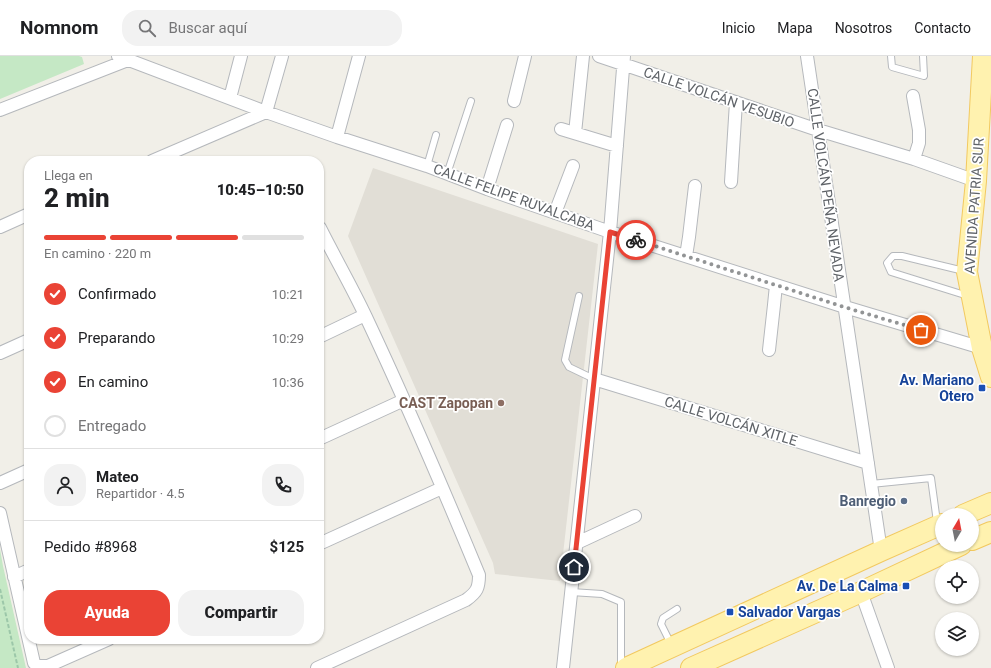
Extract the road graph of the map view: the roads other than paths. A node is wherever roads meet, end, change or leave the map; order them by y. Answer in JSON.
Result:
{"nodes":[{"id":1,"x":241,"y":56,"type":"edge"},
{"id":2,"x":282,"y":56,"type":"edge"},
{"id":3,"x":359,"y":56,"type":"edge"},
{"id":4,"x":525,"y":56,"type":"edge"},
{"id":5,"x":583,"y":56,"type":"edge"},
{"id":6,"x":599,"y":56,"type":"edge"},
{"id":7,"x":807,"y":56,"type":"edge"},
{"id":8,"x":891,"y":56,"type":"edge"},
{"id":9,"x":923,"y":56,"type":"edge"},
{"id":10,"x":983,"y":56,"type":"edge"},
{"id":11,"x":123,"y":58,"type":"edge"},
{"id":12,"x":623,"y":60,"type":"edge"},
{"id":13,"x":913,"y":96,"type":"dead end"},
{"id":14,"x":230,"y":98,"type":"junction"},
{"id":15,"x":471,"y":101,"type":"dead end"},
{"id":16,"x":514,"y":101,"type":"dead end"},
{"id":17,"x":736,"y":102,"type":"junction"},
{"id":18,"x":0,"y":110,"type":"edge"},
{"id":19,"x":266,"y":112,"type":"junction"},
{"id":20,"x":507,"y":125,"type":"dead end"},
{"id":21,"x":561,"y":129,"type":"dead end"},
{"id":22,"x":818,"y":130,"type":"junction"},
{"id":23,"x":576,"y":133,"type":"junction"},
{"id":24,"x":436,"y":135,"type":"dead end"},
{"id":25,"x":338,"y":137,"type":"junction"},
{"id":26,"x":617,"y":146,"type":"junction"},
{"id":27,"x":164,"y":156,"type":"edge"},
{"id":28,"x":914,"y":159,"type":"junction"},
{"id":29,"x":427,"y":166,"type":"junction"},
{"id":30,"x":573,"y":166,"type":"dead end"},
{"id":31,"x":447,"y":174,"type":"junction"},
{"id":32,"x":976,"y":181,"type":"junction"},
{"id":33,"x":731,"y":182,"type":"dead end"},
{"id":34,"x":695,"y":186,"type":"dead end"},
{"id":35,"x":487,"y":189,"type":"junction"},
{"id":36,"x":555,"y":213,"type":"junction"},
{"id":37,"x":24,"y":216,"type":"edge"},
{"id":38,"x":0,"y":227,"type":"edge"},
{"id":39,"x":610,"y":232,"type":"junction"},
{"id":40,"x":324,"y":236,"type":"edge"},
{"id":41,"x":686,"y":256,"type":"junction"},
{"id":42,"x":967,"y":272,"type":"junction"},
{"id":43,"x":776,"y":285,"type":"junction"},
{"id":44,"x":578,"y":296,"type":"dead end"},
{"id":45,"x":972,"y":297,"type":"junction"},
{"id":46,"x":844,"y":307,"type":"junction"},
{"id":47,"x":365,"y":315,"type":"junction"},
{"id":48,"x":324,"y":335,"type":"edge"},
{"id":49,"x":24,"y":342,"type":"edge"},
{"id":50,"x":982,"y":348,"type":"junction"},
{"id":51,"x":769,"y":350,"type":"dead end"},
{"id":52,"x":0,"y":353,"type":"edge"},
{"id":53,"x":991,"y":377,"type":"edge"},
{"id":54,"x":594,"y":379,"type":"junction"},
{"id":55,"x":404,"y":400,"type":"junction"},
{"id":56,"x":324,"y":437,"type":"edge"},
{"id":57,"x":868,"y":463,"type":"junction"},
{"id":58,"x":24,"y":472,"type":"edge"},
{"id":59,"x":0,"y":483,"type":"edge"},
{"id":60,"x":871,"y":484,"type":"junction"},
{"id":61,"x":442,"y":488,"type":"junction"},
{"id":62,"x":991,"y":503,"type":"edge"},
{"id":63,"x":937,"y":508,"type":"edge"},
{"id":64,"x":979,"y":508,"type":"edge"},
{"id":65,"x":0,"y":513,"type":"edge"},
{"id":66,"x":635,"y":516,"type":"dead end"},
{"id":67,"x":935,"y":527,"type":"edge"},
{"id":68,"x":991,"y":532,"type":"edge"},
{"id":69,"x":979,"y":537,"type":"edge"},
{"id":70,"x":324,"y":542,"type":"edge"},
{"id":71,"x":577,"y":543,"type":"junction"},
{"id":72,"x":881,"y":551,"type":"junction"},
{"id":73,"x":946,"y":552,"type":"edge"},
{"id":74,"x":24,"y":572,"type":"edge"},
{"id":75,"x":14,"y":577,"type":"junction"},
{"id":76,"x":571,"y":592,"type":"junction"},
{"id":77,"x":861,"y":592,"type":"junction"},
{"id":78,"x":677,"y":609,"type":"dead end"},
{"id":79,"x":24,"y":620,"type":"edge"},
{"id":80,"x":30,"y":644,"type":"edge"},
{"id":81,"x":98,"y":644,"type":"edge"},
{"id":82,"x":672,"y":647,"type":"junction"},
{"id":83,"x":317,"y":668,"type":"edge"},
{"id":84,"x":563,"y":668,"type":"edge"},
{"id":85,"x":621,"y":668,"type":"edge"},
{"id":86,"x":626,"y":668,"type":"edge"},
{"id":87,"x":691,"y":668,"type":"edge"},
{"id":88,"x":888,"y":668,"type":"edge"}],
"edges":[{"from":1,"to":14,"type":"street"},
{"from":2,"to":19,"type":"street"},
{"from":3,"to":25,"type":"street"},
{"from":4,"to":16,"type":"street"},
{"from":5,"to":23,"type":"street"},
{"from":6,"to":12,"type":"street","name":"CALLE VOLCÁN VESUBIO"},
{"from":7,"to":22,"type":"street","name":"CALLE VOLCÁN PEÑA NEVADA"},
{"from":8,"to":9,"type":"lane"},
{"from":10,"to":32,"type":"main road","name":"AVENIDA PATRIA SUR"},
{"from":11,"to":14,"type":"street","name":"CALLE FELIPE RUVALCABA"},
{"from":11,"to":18,"type":"street"},
{"from":12,"to":17,"type":"street","name":"CALLE VOLCÁN VESUBIO"},
{"from":12,"to":26,"type":"street"},
{"from":13,"to":28,"type":"street"},
{"from":14,"to":19,"type":"street","name":"CALLE FELIPE RUVALCABA"},
{"from":15,"to":31,"type":"lane"},
{"from":17,"to":22,"type":"street","name":"CALLE VOLCÁN VESUBIO"},
{"from":17,"to":33,"type":"street"},
{"from":19,"to":25,"type":"street","name":"CALLE FELIPE RUVALCABA"},
{"from":19,"to":27,"type":"street"},
{"from":20,"to":35,"type":"street"},
{"from":21,"to":23,"type":"street"},
{"from":22,"to":28,"type":"street","name":"CALLE VOLCÁN VESUBIO"},
{"from":22,"to":46,"type":"street","name":"CALLE VOLCÁN PEÑA NEVADA"},
{"from":23,"to":26,"type":"street"},
{"from":24,"to":29,"type":"lane"},
{"from":25,"to":29,"type":"street","name":"CALLE FELIPE RUVALCABA"},
{"from":26,"to":39,"type":"street"},
{"from":28,"to":32,"type":"street","name":"CALLE VOLCÁN VESUBIO"},
{"from":29,"to":31,"type":"street","name":"CALLE FELIPE RUVALCABA"},
{"from":30,"to":36,"type":"street"},
{"from":31,"to":35,"type":"street","name":"CALLE FELIPE RUVALCABA"},
{"from":32,"to":42,"type":"main road","name":"AVENIDA PATRIA SUR"},
{"from":34,"to":41,"type":"street"},
{"from":35,"to":36,"type":"street","name":"CALLE FELIPE RUVALCABA"},
{"from":36,"to":39,"type":"street","name":"CALLE FELIPE RUVALCABA"},
{"from":37,"to":38,"type":"street"},
{"from":39,"to":41,"type":"street","name":"CALLE FELIPE RUVALCABA"},
{"from":39,"to":54,"type":"street"},
{"from":40,"to":47,"type":"street"},
{"from":41,"to":43,"type":"street","name":"CALLE FELIPE RUVALCABA"},
{"from":42,"to":45,"type":"main road","name":"AVENIDA PATRIA SUR"},
{"from":42,"to":45,"type":"lane"},
{"from":43,"to":46,"type":"street","name":"CALLE FELIPE RUVALCABA"},
{"from":43,"to":51,"type":"street"},
{"from":44,"to":54,"type":"lane"},
{"from":45,"to":50,"type":"main road","name":"AVENIDA PATRIA SUR"},
{"from":46,"to":50,"type":"street","name":"CALLE FELIPE RUVALCABA"},
{"from":46,"to":57,"type":"street","name":"CALLE VOLCÁN PEÑA NEVADA"},
{"from":47,"to":48,"type":"street"},
{"from":47,"to":55,"type":"street"},
{"from":49,"to":52,"type":"street"},
{"from":50,"to":53,"type":"main road","name":"AVENIDA PATRIA SUR"},
{"from":54,"to":57,"type":"street","name":"CALLE VOLCÁN XITLE"},
{"from":54,"to":71,"type":"street"},
{"from":55,"to":56,"type":"street"},
{"from":55,"to":61,"type":"street"},
{"from":57,"to":60,"type":"street","name":"CALLE VOLCÁN PEÑA NEVADA"},
{"from":58,"to":59,"type":"street"},
{"from":60,"to":63,"type":"lane"},
{"from":60,"to":72,"type":"street","name":"CALLE VOLCÁN PEÑA NEVADA"},
{"from":61,"to":70,"type":"street"},
{"from":61,"to":83,"type":"street"},
{"from":62,"to":64,"type":"main road"},
{"from":65,"to":75,"type":"street"},
{"from":66,"to":71,"type":"street"},
{"from":67,"to":72,"type":"main road"},
{"from":68,"to":69,"type":"main road"},
{"from":71,"to":76,"type":"street"},
{"from":72,"to":82,"type":"main road"},
{"from":73,"to":77,"type":"main road"},
{"from":74,"to":75,"type":"street"},
{"from":75,"to":79,"type":"street"},
{"from":76,"to":84,"type":"street"},
{"from":76,"to":85,"type":"lane"},
{"from":77,"to":87,"type":"main road"},
{"from":77,"to":88,"type":"street"},
{"from":78,"to":82,"type":"lane"},
{"from":80,"to":81,"type":"street"},
{"from":82,"to":86,"type":"main road"}]}
